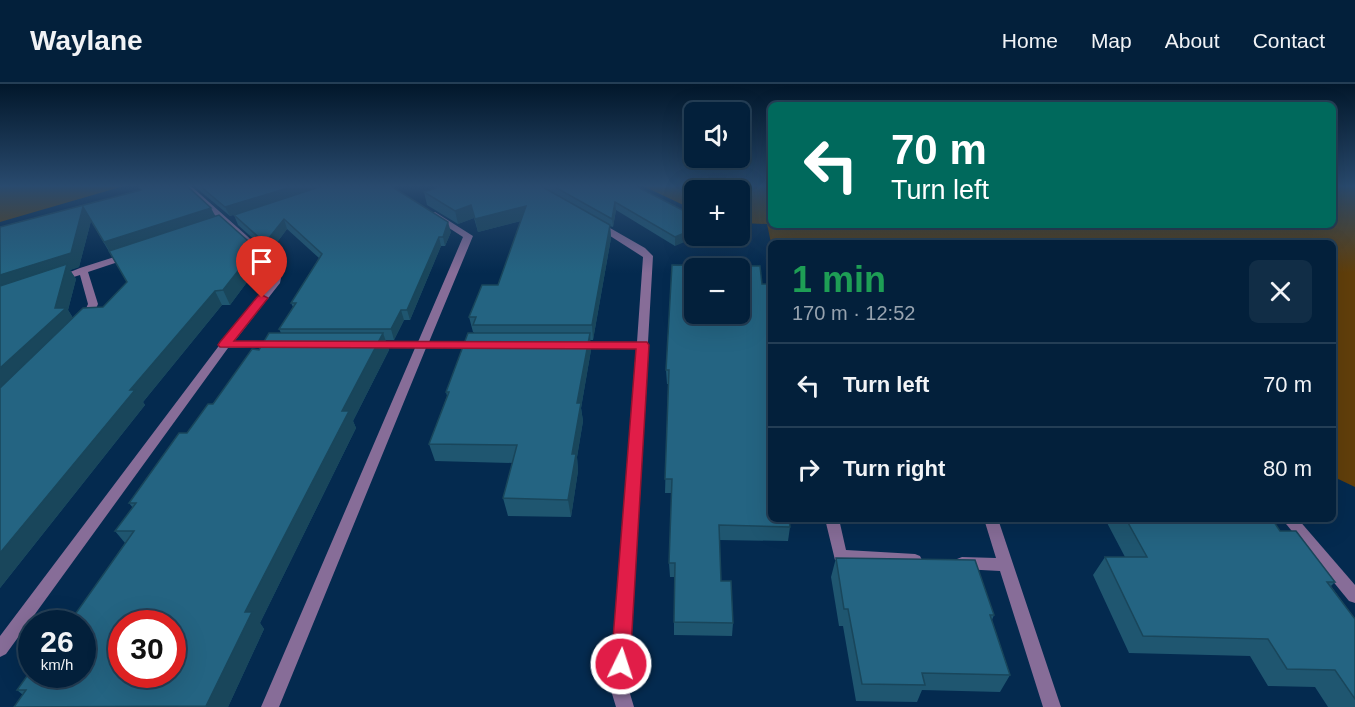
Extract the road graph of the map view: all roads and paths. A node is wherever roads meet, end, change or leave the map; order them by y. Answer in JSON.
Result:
{"nodes":[{"id":1,"x":219,"y":215,"type":"edge"},
{"id":2,"x":435,"y":215,"type":"edge"},
{"id":3,"x":581,"y":215,"type":"edge"},
{"id":4,"x":139,"y":252,"type":"edge"},
{"id":5,"x":83,"y":270,"type":"junction"},
{"id":6,"x":52,"y":281,"type":"edge"},
{"id":7,"x":76,"y":331,"type":"edge"},
{"id":8,"x":225,"y":345,"type":"junction"},
{"id":9,"x":294,"y":345,"type":"edge"},
{"id":10,"x":364,"y":345,"type":"edge"},
{"id":11,"x":423,"y":345,"type":"junction"},
{"id":12,"x":492,"y":345,"type":"edge"},
{"id":13,"x":562,"y":345,"type":"edge"},
{"id":14,"x":643,"y":345,"type":"junction"},
{"id":15,"x":833,"y":522,"type":"edge"},
{"id":16,"x":992,"y":522,"type":"edge"},
{"id":17,"x":1292,"y":522,"type":"edge"},
{"id":18,"x":1006,"y":565,"type":"junction"},
{"id":19,"x":1355,"y":596,"type":"edge"},
{"id":20,"x":0,"y":649,"type":"edge"},
{"id":21,"x":270,"y":707,"type":"edge"},
{"id":22,"x":625,"y":707,"type":"edge"},
{"id":23,"x":1052,"y":707,"type":"edge"}],
"edges":[{"from":1,"to":8,"type":"street"},
{"from":2,"to":11,"type":"street"},
{"from":3,"to":14,"type":"street"},
{"from":4,"to":5,"type":"street"},
{"from":5,"to":6,"type":"street"},
{"from":5,"to":7,"type":"street"},
{"from":8,"to":9,"type":"street"},
{"from":8,"to":20,"type":"street"},
{"from":10,"to":11,"type":"street"},
{"from":11,"to":12,"type":"street"},
{"from":11,"to":21,"type":"street"},
{"from":13,"to":14,"type":"street"},
{"from":14,"to":22,"type":"street"},
{"from":15,"to":18,"type":"street"},
{"from":16,"to":18,"type":"street"},
{"from":17,"to":19,"type":"street"},
{"from":18,"to":23,"type":"street"}]}
